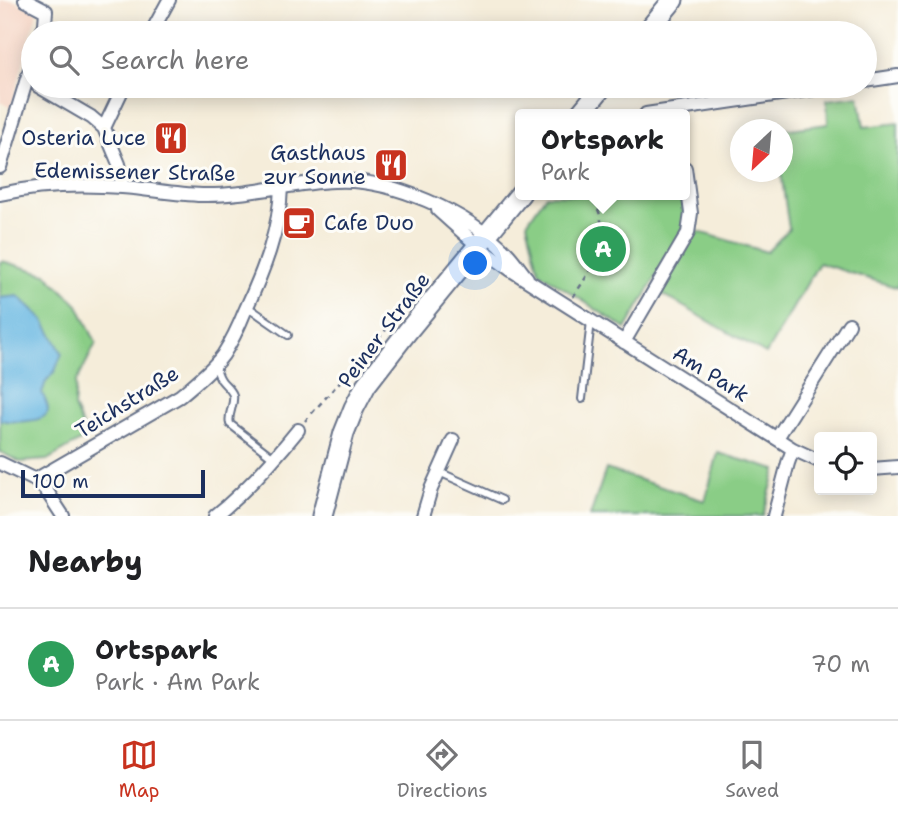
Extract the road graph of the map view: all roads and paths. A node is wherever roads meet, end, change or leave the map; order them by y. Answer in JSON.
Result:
{"nodes":[{"id":1,"x":25,"y":0,"type":"edge"},
{"id":2,"x":169,"y":0,"type":"edge"},
{"id":3,"x":673,"y":0,"type":"edge"},
{"id":4,"x":46,"y":21,"type":"edge"},
{"id":5,"x":158,"y":21,"type":"edge"},
{"id":6,"x":656,"y":21,"type":"edge"},
{"id":7,"x":898,"y":76,"type":"edge"},
{"id":8,"x":877,"y":79,"type":"edge"},
{"id":9,"x":26,"y":98,"type":"edge"},
{"id":10,"x":58,"y":98,"type":"edge"},
{"id":11,"x":118,"y":98,"type":"edge"},
{"id":12,"x":763,"y":98,"type":"edge"},
{"id":13,"x":690,"y":110,"type":"edge"},
{"id":14,"x":103,"y":128,"type":"junction"},
{"id":15,"x":0,"y":167,"type":"edge"},
{"id":16,"x":121,"y":187,"type":"junction"},
{"id":17,"x":281,"y":187,"type":"junction"},
{"id":18,"x":0,"y":192,"type":"edge"},
{"id":19,"x":515,"y":200,"type":"edge"},
{"id":20,"x":593,"y":200,"type":"edge"},
{"id":21,"x":689,"y":200,"type":"edge"},
{"id":22,"x":482,"y":241,"type":"junction"},
{"id":23,"x":567,"y":306,"type":"junction"},
{"id":24,"x":248,"y":307,"type":"junction"},
{"id":25,"x":424,"y":311,"type":"junction"},
{"id":26,"x":591,"y":321,"type":"junction"},
{"id":27,"x":849,"y":324,"type":"dead end"},
{"id":28,"x":288,"y":335,"type":"dead end"},
{"id":29,"x":624,"y":342,"type":"junction"},
{"id":30,"x":215,"y":365,"type":"junction"},
{"id":31,"x":582,"y":399,"type":"dead end"},
{"id":32,"x":298,"y":430,"type":"joint"},
{"id":33,"x":777,"y":439,"type":"junction"},
{"id":34,"x":453,"y":440,"type":"dead end"},
{"id":35,"x":793,"y":449,"type":"junction"},
{"id":36,"x":275,"y":459,"type":"junction"},
{"id":37,"x":814,"y":459,"type":"edge"},
{"id":38,"x":0,"y":463,"type":"edge"},
{"id":39,"x":898,"y":467,"type":"edge"},
{"id":40,"x":877,"y":469,"type":"edge"},
{"id":41,"x":439,"y":472,"type":"junction"},
{"id":42,"x":35,"y":480,"type":"junction"},
{"id":43,"x":502,"y":500,"type":"dead end"},
{"id":44,"x":63,"y":516,"type":"edge"},
{"id":45,"x":215,"y":516,"type":"edge"},
{"id":46,"x":323,"y":516,"type":"edge"},
{"id":47,"x":423,"y":516,"type":"edge"},
{"id":48,"x":774,"y":516,"type":"edge"}],
"edges":[{"from":1,"to":4,"type":"street"},
{"from":2,"to":5,"type":"street"},
{"from":3,"to":6,"type":"main road"},
{"from":7,"to":8,"type":"street"},
{"from":9,"to":15,"type":"street"},
{"from":10,"to":14,"type":"street"},
{"from":11,"to":14,"type":"street"},
{"from":12,"to":13,"type":"street"},
{"from":14,"to":16,"type":"street"},
{"from":16,"to":17,"type":"street","name":"Edemissener Straße"},
{"from":16,"to":18,"type":"street","name":"Edemissener Straße"},
{"from":17,"to":22,"type":"street","name":"Edemissener Straße"},
{"from":17,"to":24,"type":"street","name":"Teichstraße"},
{"from":19,"to":22,"type":"main road","name":"Peiner Straße"},
{"from":20,"to":23,"type":"path"},
{"from":21,"to":29,"type":"street"},
{"from":22,"to":23,"type":"street","name":"Am Park"},
{"from":22,"to":25,"type":"main road","name":"Peiner Straße"},
{"from":23,"to":26,"type":"street","name":"Am Park"},
{"from":24,"to":28,"type":"lane"},
{"from":24,"to":30,"type":"street","name":"Teichstraße"},
{"from":25,"to":32,"type":"path"},
{"from":25,"to":46,"type":"main road","name":"Peiner Straße"},
{"from":26,"to":29,"type":"street","name":"Am Park"},
{"from":26,"to":31,"type":"lane"},
{"from":27,"to":33,"type":"street"},
{"from":29,"to":33,"type":"street","name":"Am Park"},
{"from":30,"to":36,"type":"lane"},
{"from":30,"to":42,"type":"street","name":"Teichstraße"},
{"from":32,"to":36,"type":"street"},
{"from":33,"to":35,"type":"street","name":"Am Park"},
{"from":34,"to":41,"type":"street"},
{"from":35,"to":37,"type":"street","name":"Am Park"},
{"from":35,"to":48,"type":"street"},
{"from":36,"to":45,"type":"street"},
{"from":38,"to":42,"type":"street"},
{"from":39,"to":40,"type":"street"},
{"from":41,"to":43,"type":"lane"},
{"from":41,"to":47,"type":"street"},
{"from":42,"to":44,"type":"street"}]}
